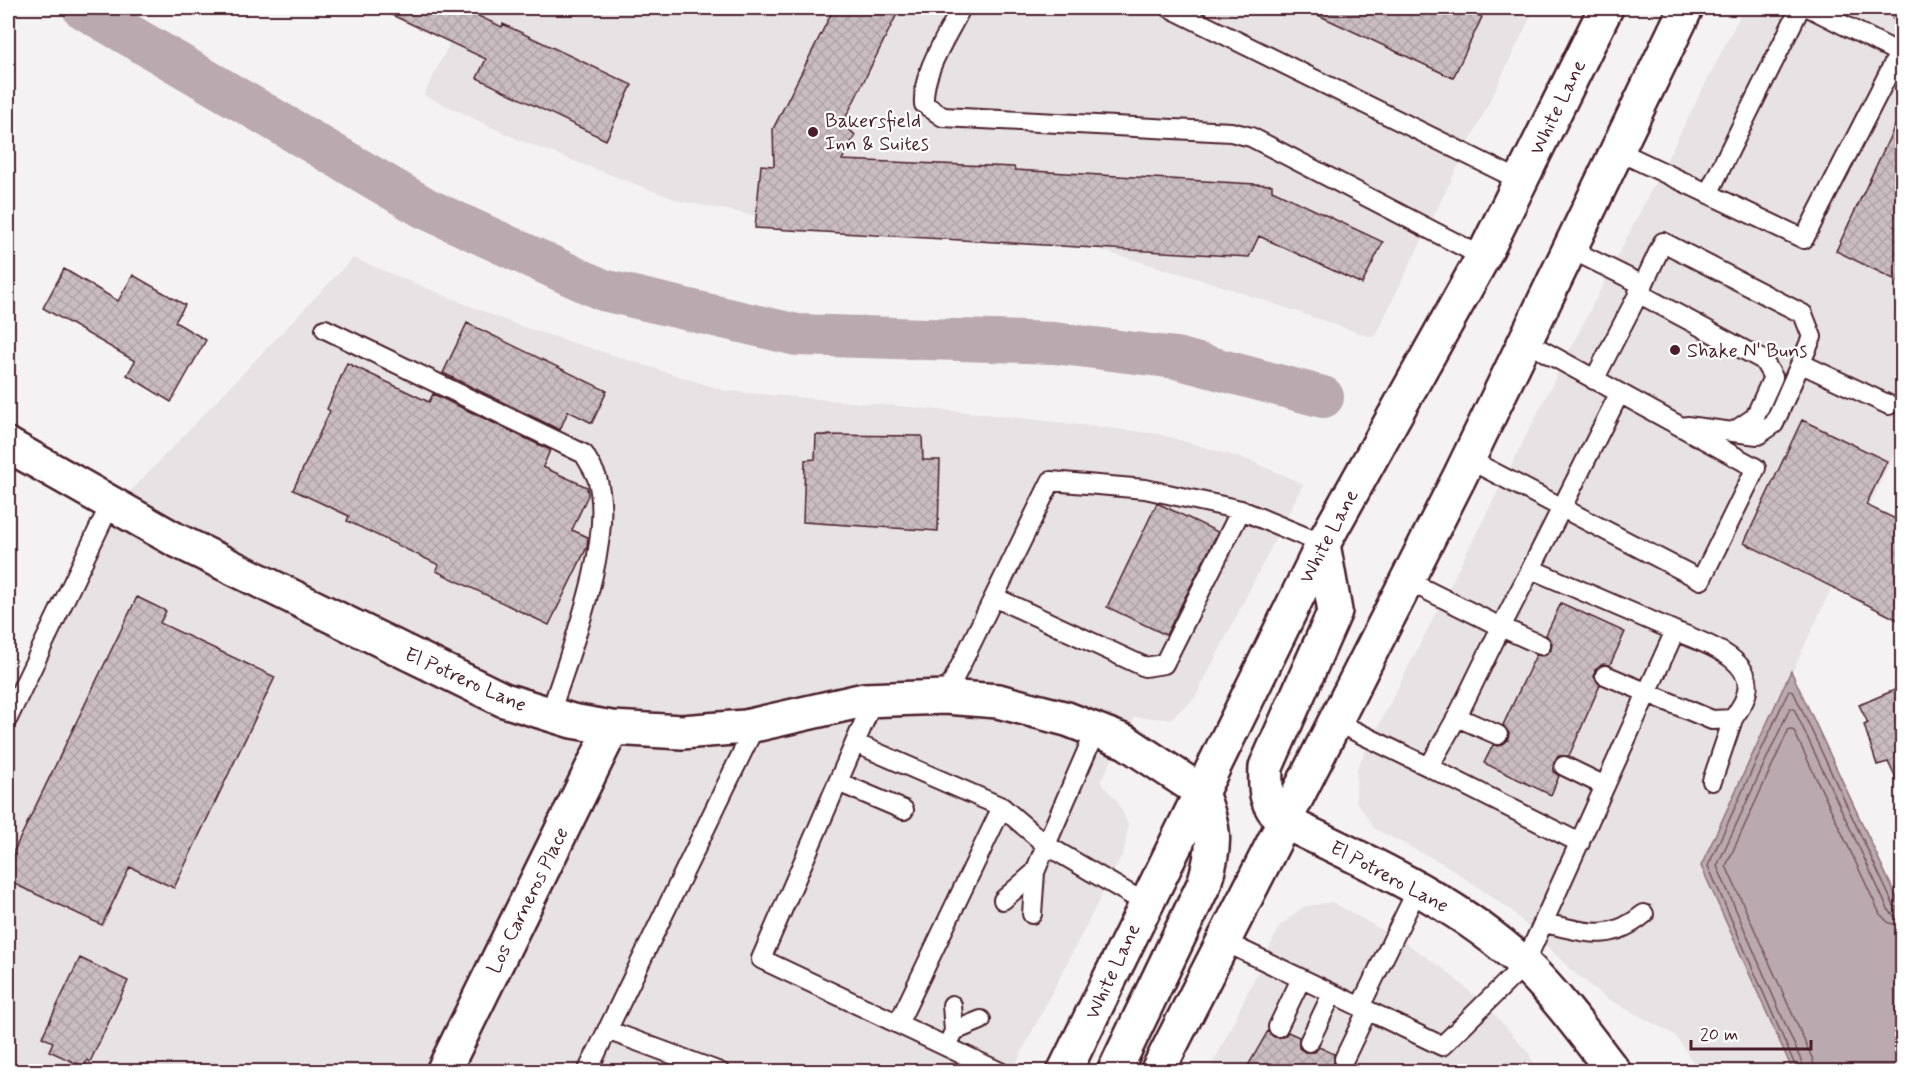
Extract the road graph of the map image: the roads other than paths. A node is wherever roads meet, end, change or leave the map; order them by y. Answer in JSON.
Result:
{"nodes":[{"id":1,"x":961,"y":8,"type":"edge"},
{"id":2,"x":1170,"y":8,"type":"edge"},
{"id":3,"x":1606,"y":8,"type":"edge"},
{"id":4,"x":1686,"y":8,"type":"edge"},
{"id":5,"x":1800,"y":8,"type":"edge"},
{"id":6,"x":1810,"y":8,"type":"edge"},
{"id":7,"x":1898,"y":8,"type":"edge"},
{"id":8,"x":1902,"y":14,"type":"edge"},
{"id":9,"x":1901,"y":50,"type":"edge"},
{"id":10,"x":1618,"y":151,"type":"junction"},
{"id":11,"x":1521,"y":180,"type":"junction"},
{"id":12,"x":1708,"y":194,"type":"junction"},
{"id":13,"x":1570,"y":249,"type":"junction"},
{"id":14,"x":1483,"y":257,"type":"junction"},
{"id":15,"x":1640,"y":289,"type":"junction"},
{"id":16,"x":325,"y":329,"type":"dead end"},
{"id":17,"x":1525,"y":342,"type":"junction"},
{"id":18,"x":1802,"y":364,"type":"junction"},
{"id":19,"x":1594,"y":380,"type":"junction"},
{"id":20,"x":1619,"y":394,"type":"junction"},
{"id":21,"x":1890,"y":405,"type":"dead end"},
{"id":22,"x":1677,"y":425,"type":"junction"},
{"id":23,"x":1733,"y":432,"type":"junction"},
{"id":24,"x":8,"y":445,"type":"edge"},
{"id":25,"x":1468,"y":459,"type":"junction"},
{"id":26,"x":110,"y":505,"type":"junction"},
{"id":27,"x":1561,"y":508,"type":"junction"},
{"id":28,"x":1241,"y":510,"type":"junction"},
{"id":29,"x":1323,"y":544,"type":"junction"},
{"id":30,"x":1531,"y":569,"type":"junction"},
{"id":31,"x":1406,"y":580,"type":"junction"},
{"id":32,"x":994,"y":597,"type":"junction"},
{"id":33,"x":1501,"y":627,"type":"junction"},
{"id":34,"x":1675,"y":631,"type":"junction"},
{"id":35,"x":1541,"y":645,"type":"dead end"},
{"id":36,"x":1605,"y":675,"type":"dead end"},
{"id":37,"x":1647,"y":693,"type":"junction"},
{"id":38,"x":945,"y":697,"type":"junction"},
{"id":39,"x":874,"y":699,"type":"junction"},
{"id":40,"x":550,"y":714,"type":"junction"},
{"id":41,"x":1457,"y":717,"type":"junction"},
{"id":42,"x":8,"y":718,"type":"edge"},
{"id":43,"x":1733,"y":718,"type":"junction"},
{"id":44,"x":1334,"y":721,"type":"junction"},
{"id":45,"x":756,"y":724,"type":"junction"},
{"id":46,"x":612,"y":728,"type":"junction"},
{"id":47,"x":1096,"y":730,"type":"junction"},
{"id":48,"x":1498,"y":735,"type":"dead end"},
{"id":49,"x":855,"y":743,"type":"junction"},
{"id":50,"x":1564,"y":766,"type":"dead end"},
{"id":51,"x":1429,"y":767,"type":"junction"},
{"id":52,"x":1712,"y":780,"type":"dead end"},
{"id":53,"x":838,"y":782,"type":"junction"},
{"id":54,"x":1605,"y":786,"type":"junction"},
{"id":55,"x":1200,"y":791,"type":"junction"},
{"id":56,"x":1002,"y":807,"type":"junction"},
{"id":57,"x":904,"y":810,"type":"dead end"},
{"id":58,"x":1283,"y":820,"type":"junction"},
{"id":59,"x":1580,"y":843,"type":"junction"},
{"id":60,"x":1046,"y":845,"type":"junction"},
{"id":61,"x":1035,"y":872,"type":"junction"},
{"id":62,"x":1418,"y":888,"type":"junction"},
{"id":63,"x":1003,"y":900,"type":"dead end"},
{"id":64,"x":1145,"y":903,"type":"junction"},
{"id":65,"x":1032,"y":914,"type":"dead end"},
{"id":66,"x":1644,"y":914,"type":"dead end"},
{"id":67,"x":1543,"y":923,"type":"junction"},
{"id":68,"x":1221,"y":940,"type":"junction"},
{"id":69,"x":1524,"y":965,"type":"junction"},
{"id":70,"x":1301,"y":979,"type":"junction"},
{"id":71,"x":1332,"y":994,"type":"junction"},
{"id":72,"x":952,"y":1005,"type":"dead end"},
{"id":73,"x":1363,"y":1009,"type":"junction"},
{"id":74,"x":981,"y":1020,"type":"dead end"},
{"id":75,"x":898,"y":1024,"type":"junction"},
{"id":76,"x":1278,"y":1027,"type":"dead end"},
{"id":77,"x":607,"y":1030,"type":"junction"},
{"id":78,"x":951,"y":1039,"type":"junction"},
{"id":79,"x":1309,"y":1042,"type":"dead end"},
{"id":80,"x":1344,"y":1059,"type":"dead end"},
{"id":81,"x":443,"y":1071,"type":"edge"},
{"id":82,"x":587,"y":1071,"type":"edge"},
{"id":83,"x":720,"y":1071,"type":"edge"},
{"id":84,"x":1000,"y":1071,"type":"edge"},
{"id":85,"x":1064,"y":1071,"type":"edge"},
{"id":86,"x":1114,"y":1071,"type":"edge"},
{"id":87,"x":1157,"y":1071,"type":"edge"},
{"id":88,"x":1614,"y":1071,"type":"edge"}],
"edges":[{"from":1,"to":14,"type":"lane"},
{"from":2,"to":11,"type":"lane"},
{"from":3,"to":11,"type":"main road","name":"White Lane"},
{"from":4,"to":10,"type":"main road"},
{"from":5,"to":12,"type":"lane"},
{"from":6,"to":9,"type":"lane"},
{"from":7,"to":8,"type":"lane"},
{"from":9,"to":12,"type":"lane"},
{"from":10,"to":12,"type":"lane"},
{"from":10,"to":13,"type":"main road"},
{"from":11,"to":14,"type":"main road","name":"White Lane"},
{"from":13,"to":15,"type":"lane"},
{"from":13,"to":17,"type":"main road"},
{"from":14,"to":29,"type":"main road","name":"White Lane"},
{"from":15,"to":18,"type":"lane"},
{"from":15,"to":19,"type":"lane"},
{"from":15,"to":23,"type":"lane"},
{"from":16,"to":40,"type":"lane"},
{"from":17,"to":19,"type":"lane"},
{"from":17,"to":25,"type":"main road"},
{"from":18,"to":21,"type":"lane"},
{"from":18,"to":23,"type":"lane"},
{"from":19,"to":20,"type":"lane"},
{"from":20,"to":22,"type":"lane"},
{"from":20,"to":27,"type":"lane"},
{"from":22,"to":23,"type":"lane"},
{"from":22,"to":27,"type":"lane"},
{"from":24,"to":26,"type":"main road","name":"El Potrero Lane"},
{"from":25,"to":27,"type":"lane"},
{"from":25,"to":31,"type":"main road"},
{"from":26,"to":40,"type":"main road","name":"El Potrero Lane"},
{"from":26,"to":42,"type":"lane"},
{"from":27,"to":30,"type":"lane"},
{"from":28,"to":29,"type":"lane"},
{"from":28,"to":32,"type":"lane"},
{"from":28,"to":32,"type":"lane"},
{"from":29,"to":55,"type":"main road","name":"White Lane"},
{"from":29,"to":58,"type":"main road"},
{"from":30,"to":33,"type":"lane"},
{"from":30,"to":34,"type":"lane"},
{"from":31,"to":33,"type":"lane"},
{"from":31,"to":44,"type":"main road"},
{"from":32,"to":38,"type":"lane"},
{"from":33,"to":35,"type":"lane"},
{"from":33,"to":41,"type":"lane"},
{"from":34,"to":37,"type":"lane"},
{"from":34,"to":43,"type":"lane"},
{"from":36,"to":37,"type":"lane"},
{"from":37,"to":43,"type":"lane"},
{"from":37,"to":54,"type":"lane"},
{"from":38,"to":39,"type":"main road","name":"El Potrero Lane"},
{"from":38,"to":47,"type":"main road","name":"El Potrero Lane"},
{"from":39,"to":45,"type":"main road","name":"El Potrero Lane"},
{"from":39,"to":49,"type":"lane"},
{"from":40,"to":46,"type":"main road","name":"El Potrero Lane"},
{"from":41,"to":48,"type":"lane"},
{"from":41,"to":51,"type":"lane"},
{"from":43,"to":52,"type":"lane"},
{"from":44,"to":51,"type":"lane"},
{"from":44,"to":58,"type":"main road"},
{"from":45,"to":46,"type":"main road","name":"El Potrero Lane"},
{"from":45,"to":77,"type":"lane"},
{"from":46,"to":81,"type":"main road","name":"Los Carneros Place"},
{"from":47,"to":55,"type":"main road","name":"El Potrero Lane"},
{"from":47,"to":60,"type":"lane"},
{"from":49,"to":53,"type":"lane"},
{"from":49,"to":56,"type":"lane"},
{"from":50,"to":54,"type":"lane"},
{"from":51,"to":59,"type":"lane"},
{"from":53,"to":57,"type":"lane"},
{"from":53,"to":75,"type":"lane"},
{"from":54,"to":59,"type":"lane"},
{"from":55,"to":64,"type":"main road","name":"White Lane"},
{"from":55,"to":86,"type":"main road"},
{"from":56,"to":60,"type":"lane"},
{"from":56,"to":75,"type":"lane"},
{"from":58,"to":62,"type":"main road","name":"El Potrero Lane"},
{"from":58,"to":68,"type":"main road"},
{"from":59,"to":67,"type":"lane"},
{"from":60,"to":61,"type":"lane"},
{"from":60,"to":64,"type":"lane"},
{"from":61,"to":63,"type":"lane"},
{"from":61,"to":65,"type":"lane"},
{"from":62,"to":69,"type":"main road","name":"El Potrero Lane"},
{"from":62,"to":73,"type":"lane"},
{"from":64,"to":85,"type":"main road","name":"White Lane"},
{"from":66,"to":67,"type":"lane"},
{"from":67,"to":69,"type":"lane"},
{"from":68,"to":70,"type":"lane"},
{"from":68,"to":87,"type":"main road"},
{"from":69,"to":73,"type":"lane"},
{"from":69,"to":88,"type":"main road","name":"El Potrero Lane"},
{"from":70,"to":71,"type":"lane"},
{"from":70,"to":76,"type":"lane"},
{"from":71,"to":73,"type":"lane"},
{"from":71,"to":79,"type":"lane"},
{"from":72,"to":78,"type":"lane"},
{"from":73,"to":80,"type":"lane"},
{"from":74,"to":78,"type":"lane"},
{"from":75,"to":78,"type":"lane"},
{"from":77,"to":82,"type":"lane"},
{"from":77,"to":83,"type":"lane"},
{"from":78,"to":84,"type":"lane"}]}
